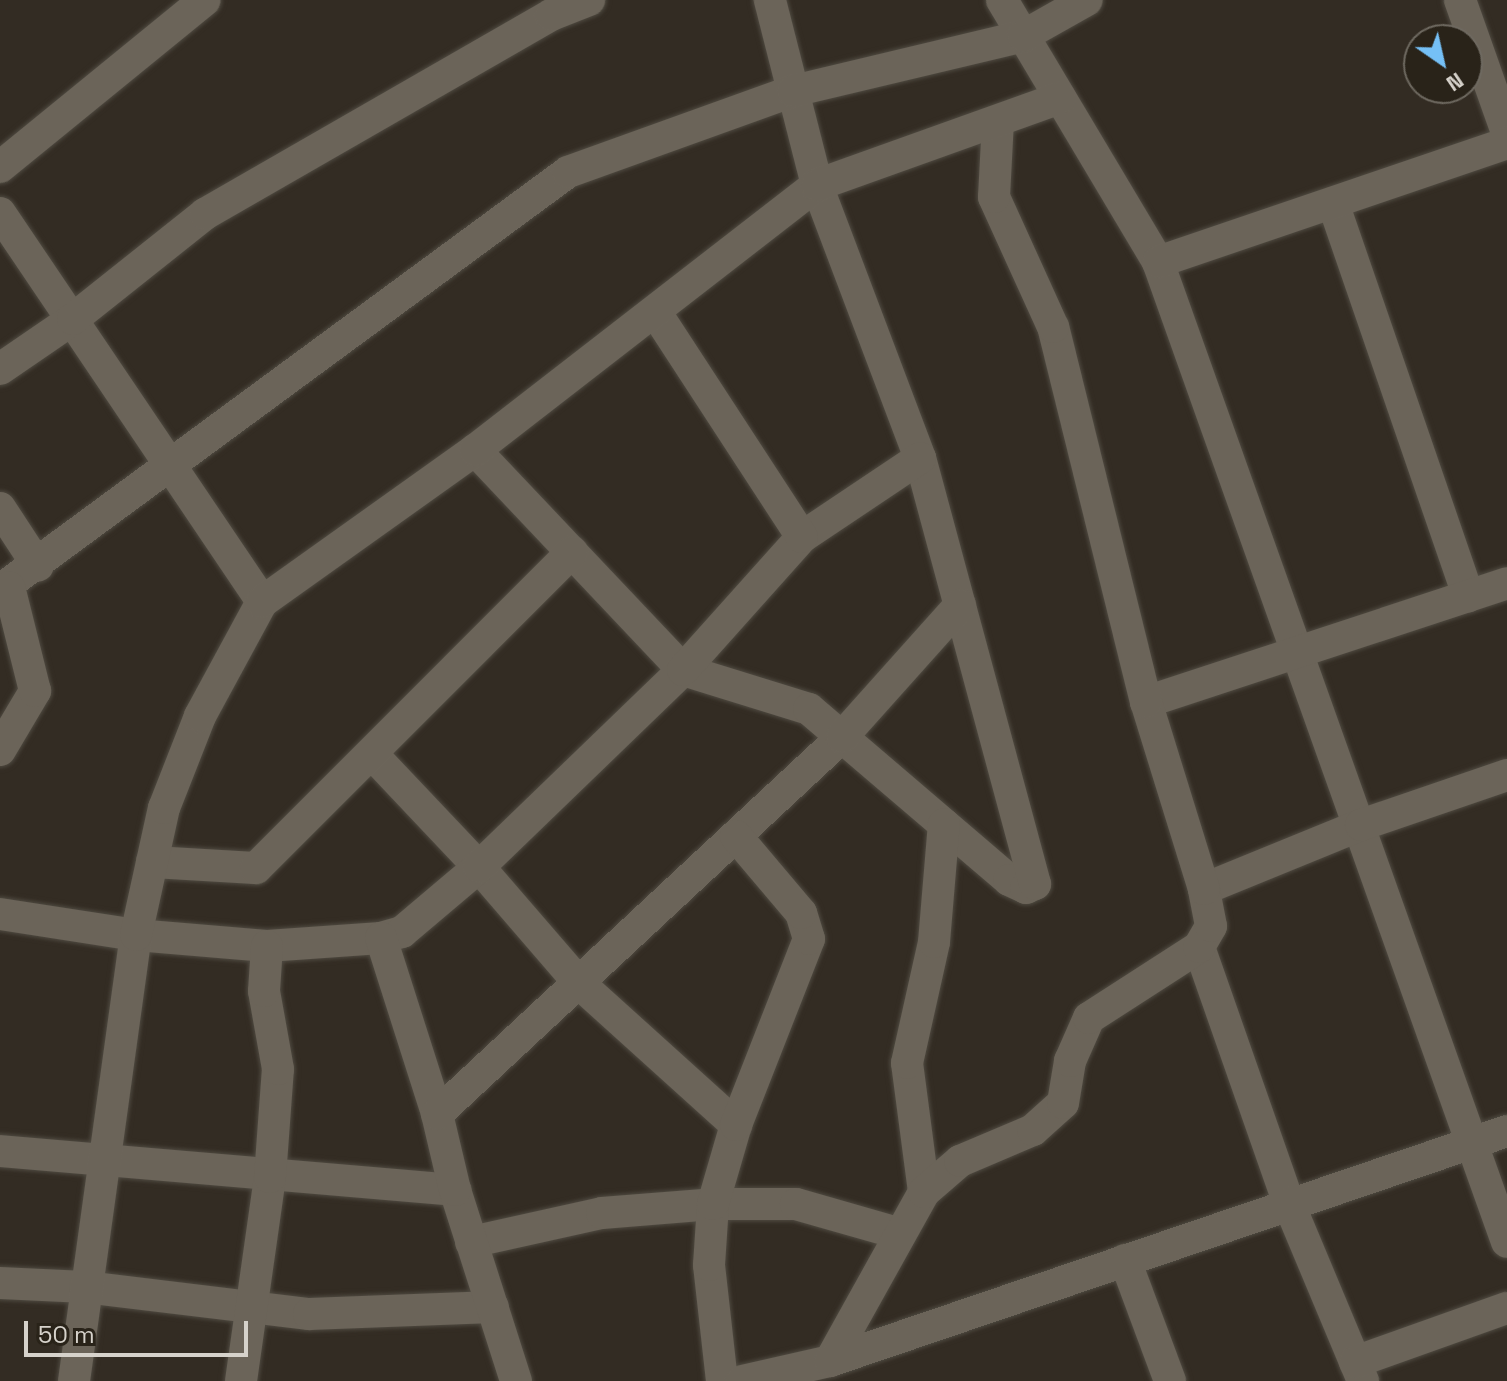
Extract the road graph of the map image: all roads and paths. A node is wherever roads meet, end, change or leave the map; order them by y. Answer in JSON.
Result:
{"nodes":[{"id":1,"x":205,"y":0,"type":"edge"},
{"id":2,"x":589,"y":0,"type":"edge"},
{"id":3,"x":770,"y":0,"type":"edge"},
{"id":4,"x":1002,"y":0,"type":"edge"},
{"id":5,"x":1087,"y":0,"type":"edge"},
{"id":6,"x":1460,"y":0,"type":"edge"},
{"id":7,"x":1023,"y":36,"type":"junction"},
{"id":8,"x":793,"y":91,"type":"junction"},
{"id":9,"x":1060,"y":98,"type":"junction"},
{"id":10,"x":998,"y":121,"type":"junction"},
{"id":11,"x":1507,"y":133,"type":"edge"},
{"id":12,"x":1507,"y":143,"type":"edge"},
{"id":13,"x":0,"y":167,"type":"edge"},
{"id":14,"x":817,"y":185,"type":"junction"},
{"id":15,"x":1333,"y":203,"type":"junction"},
{"id":16,"x":0,"y":213,"type":"edge"},
{"id":17,"x":1158,"y":262,"type":"junction"},
{"id":18,"x":656,"y":313,"type":"junction"},
{"id":19,"x":73,"y":319,"type":"junction"},
{"id":20,"x":0,"y":369,"type":"edge"},
{"id":21,"x":475,"y":450,"type":"junction"},
{"id":22,"x":920,"y":458,"type":"junction"},
{"id":23,"x":173,"y":465,"type":"junction"},
{"id":24,"x":0,"y":508,"type":"edge"},
{"id":25,"x":802,"y":537,"type":"junction"},
{"id":26,"x":572,"y":552,"type":"junction"},
{"id":27,"x":38,"y":566,"type":"junction"},
{"id":28,"x":1507,"y":583,"type":"edge"},
{"id":29,"x":5,"y":589,"type":"edge"},
{"id":30,"x":1468,"y":596,"type":"junction"},
{"id":31,"x":262,"y":602,"type":"junction"},
{"id":32,"x":960,"y":605,"type":"junction"},
{"id":33,"x":1296,"y":653,"type":"junction"},
{"id":34,"x":683,"y":670,"type":"junction"},
{"id":35,"x":1146,"y":702,"type":"junction"},
{"id":36,"x":842,"y":737,"type":"junction"},
{"id":37,"x":0,"y":750,"type":"edge"},
{"id":38,"x":373,"y":755,"type":"junction"},
{"id":39,"x":1507,"y":775,"type":"edge"},
{"id":40,"x":944,"y":824,"type":"junction"},
{"id":41,"x":1361,"y":825,"type":"junction"},
{"id":42,"x":736,"y":836,"type":"junction"},
{"id":43,"x":152,"y":862,"type":"junction"},
{"id":44,"x":479,"y":867,"type":"junction"},
{"id":45,"x":1204,"y":889,"type":"junction"},
{"id":46,"x":0,"y":914,"type":"edge"},
{"id":47,"x":136,"y":935,"type":"junction"},
{"id":48,"x":381,"y":938,"type":"junction"},
{"id":49,"x":267,"y":946,"type":"junction"},
{"id":50,"x":1199,"y":947,"type":"junction"},
{"id":51,"x":579,"y":983,"type":"junction"},
{"id":52,"x":437,"y":1114,"type":"junction"},
{"id":53,"x":736,"y":1125,"type":"junction"},
{"id":54,"x":1507,"y":1131,"type":"edge"},
{"id":55,"x":1473,"y":1142,"type":"junction"},
{"id":56,"x":0,"y":1151,"type":"edge"},
{"id":57,"x":107,"y":1163,"type":"junction"},
{"id":58,"x":270,"y":1177,"type":"junction"},
{"id":59,"x":455,"y":1190,"type":"junction"},
{"id":60,"x":924,"y":1192,"type":"junction"},
{"id":61,"x":713,"y":1204,"type":"junction"},
{"id":62,"x":1289,"y":1204,"type":"junction"},
{"id":63,"x":898,"y":1233,"type":"junction"},
{"id":64,"x":471,"y":1242,"type":"junction"},
{"id":65,"x":1507,"y":1242,"type":"edge"},
{"id":66,"x":1125,"y":1260,"type":"junction"},
{"id":67,"x":0,"y":1283,"type":"edge"},
{"id":68,"x":85,"y":1287,"type":"junction"},
{"id":69,"x":250,"y":1307,"type":"junction"},
{"id":70,"x":493,"y":1307,"type":"junction"},
{"id":71,"x":1507,"y":1308,"type":"edge"},
{"id":72,"x":830,"y":1361,"type":"junction"},
{"id":73,"x":1359,"y":1372,"type":"edge"},
{"id":74,"x":74,"y":1381,"type":"edge"},
{"id":75,"x":241,"y":1381,"type":"edge"},
{"id":76,"x":516,"y":1381,"type":"edge"},
{"id":77,"x":722,"y":1381,"type":"edge"},
{"id":78,"x":742,"y":1381,"type":"edge"},
{"id":79,"x":1170,"y":1381,"type":"edge"}],
"edges":[{"from":1,"to":13,"type":"street"},
{"from":2,"to":19,"type":"street"},
{"from":3,"to":8,"type":"street"},
{"from":4,"to":7,"type":"street"},
{"from":5,"to":7,"type":"street"},
{"from":6,"to":11,"type":"street"},
{"from":7,"to":8,"type":"street"},
{"from":7,"to":9,"type":"street"},
{"from":8,"to":14,"type":"street"},
{"from":8,"to":23,"type":"street"},
{"from":9,"to":10,"type":"street"},
{"from":9,"to":17,"type":"street"},
{"from":10,"to":14,"type":"street"},
{"from":10,"to":35,"type":"street"},
{"from":12,"to":15,"type":"street"},
{"from":14,"to":18,"type":"street"},
{"from":14,"to":22,"type":"street"},
{"from":15,"to":17,"type":"street"},
{"from":15,"to":30,"type":"street"},
{"from":16,"to":19,"type":"street"},
{"from":17,"to":33,"type":"street"},
{"from":18,"to":21,"type":"street"},
{"from":18,"to":25,"type":"street"},
{"from":19,"to":20,"type":"street"},
{"from":19,"to":23,"type":"street"},
{"from":21,"to":26,"type":"street"},
{"from":21,"to":31,"type":"street"},
{"from":22,"to":25,"type":"street"},
{"from":22,"to":32,"type":"street"},
{"from":23,"to":27,"type":"street"},
{"from":23,"to":31,"type":"street"},
{"from":24,"to":27,"type":"street"},
{"from":25,"to":34,"type":"street"},
{"from":26,"to":34,"type":"street"},
{"from":26,"to":38,"type":"street"},
{"from":27,"to":29,"type":"street"},
{"from":28,"to":30,"type":"street"},
{"from":29,"to":37,"type":"street"},
{"from":30,"to":33,"type":"street"},
{"from":31,"to":43,"type":"street"},
{"from":32,"to":36,"type":"street"},
{"from":32,"to":40,"type":"street"},
{"from":33,"to":35,"type":"street"},
{"from":33,"to":41,"type":"street"},
{"from":34,"to":36,"type":"street"},
{"from":34,"to":44,"type":"street"},
{"from":35,"to":45,"type":"street"},
{"from":36,"to":40,"type":"street"},
{"from":36,"to":42,"type":"street"},
{"from":38,"to":43,"type":"street"},
{"from":38,"to":44,"type":"street"},
{"from":39,"to":41,"type":"street"},
{"from":40,"to":60,"type":"street"},
{"from":41,"to":45,"type":"street"},
{"from":41,"to":55,"type":"street"},
{"from":42,"to":51,"type":"street"},
{"from":42,"to":53,"type":"street"},
{"from":43,"to":47,"type":"street"},
{"from":44,"to":48,"type":"street"},
{"from":44,"to":51,"type":"street"},
{"from":45,"to":50,"type":"street"},
{"from":46,"to":47,"type":"street"},
{"from":47,"to":49,"type":"street"},
{"from":47,"to":57,"type":"street"},
{"from":48,"to":49,"type":"street"},
{"from":48,"to":52,"type":"street"},
{"from":49,"to":58,"type":"street"},
{"from":50,"to":60,"type":"street"},
{"from":50,"to":62,"type":"street"},
{"from":51,"to":52,"type":"street"},
{"from":51,"to":53,"type":"street"},
{"from":52,"to":59,"type":"street"},
{"from":53,"to":61,"type":"street"},
{"from":54,"to":55,"type":"street"},
{"from":55,"to":62,"type":"street"},
{"from":55,"to":65,"type":"street"},
{"from":56,"to":57,"type":"street"},
{"from":57,"to":58,"type":"street"},
{"from":57,"to":68,"type":"street"},
{"from":58,"to":59,"type":"street"},
{"from":58,"to":69,"type":"street"},
{"from":59,"to":64,"type":"street"},
{"from":60,"to":63,"type":"street"},
{"from":61,"to":63,"type":"street"},
{"from":61,"to":64,"type":"street"},
{"from":61,"to":77,"type":"street"},
{"from":62,"to":66,"type":"street"},
{"from":62,"to":73,"type":"street"},
{"from":63,"to":72,"type":"street"},
{"from":64,"to":70,"type":"street"},
{"from":66,"to":72,"type":"street"},
{"from":66,"to":79,"type":"street"},
{"from":67,"to":68,"type":"street"},
{"from":68,"to":69,"type":"street"},
{"from":68,"to":74,"type":"street"},
{"from":69,"to":70,"type":"street"},
{"from":69,"to":75,"type":"street"},
{"from":70,"to":76,"type":"street"},
{"from":71,"to":73,"type":"street"},
{"from":72,"to":78,"type":"street"}]}
